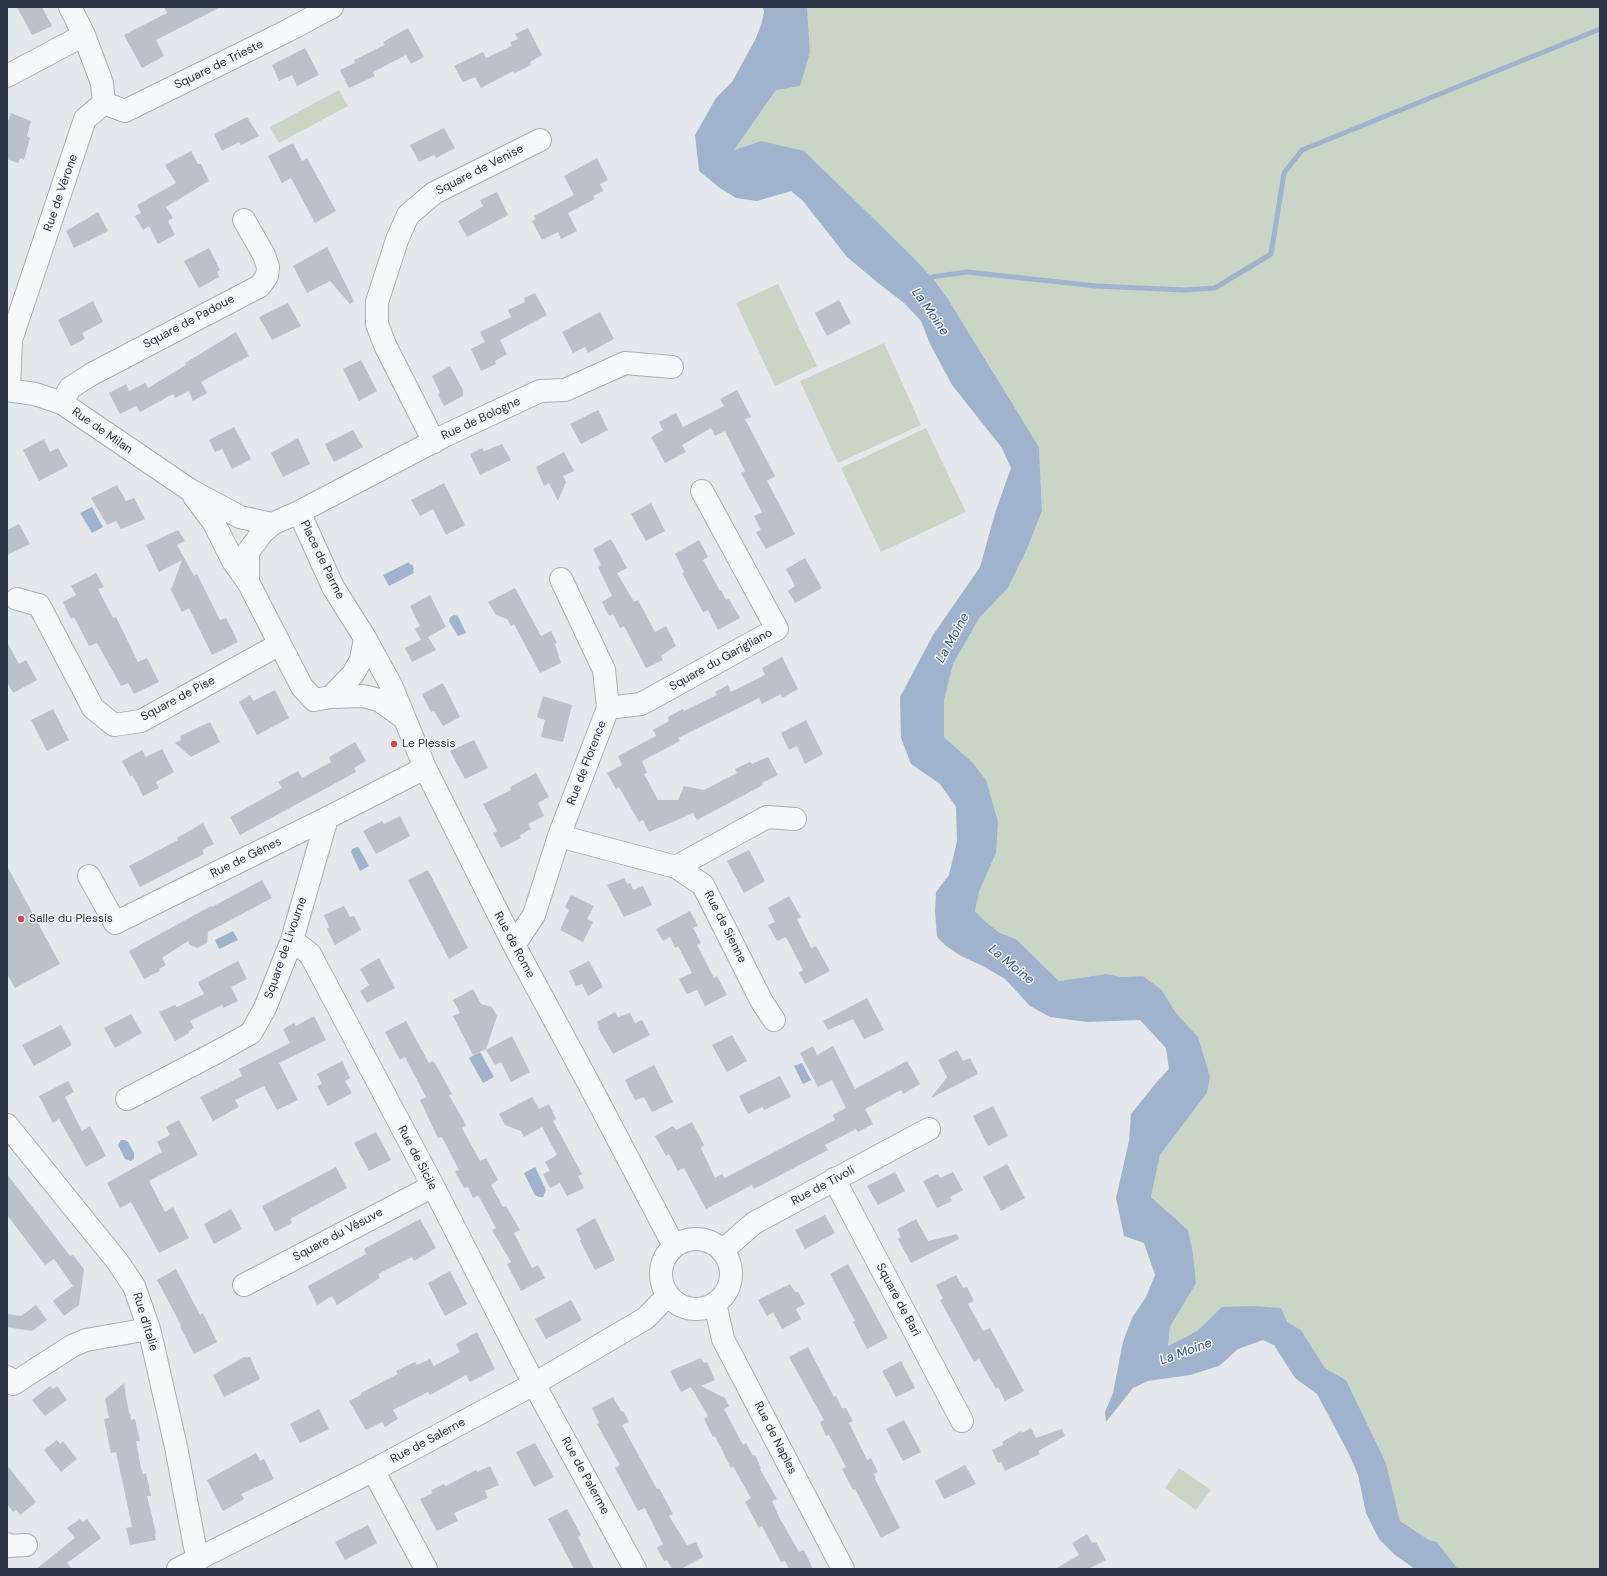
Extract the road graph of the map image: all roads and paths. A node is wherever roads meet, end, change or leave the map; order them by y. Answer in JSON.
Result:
{"nodes":[{"id":1,"x":70,"y":7,"type":"edge"},
{"id":2,"x":332,"y":7,"type":"edge"},
{"id":3,"x":84,"y":35,"type":"junction"},
{"id":4,"x":7,"y":76,"type":"edge"},
{"id":5,"x":104,"y":103,"type":"junction"},
{"id":6,"x":540,"y":140,"type":"dead end"},
{"id":7,"x":244,"y":220,"type":"dead end"},
{"id":8,"x":672,"y":367,"type":"dead end"},
{"id":9,"x":8,"y":390,"type":"edge"},
{"id":10,"x":62,"y":403,"type":"junction"},
{"id":11,"x":434,"y":442,"type":"junction"},
{"id":12,"x":190,"y":490,"type":"junction"},
{"id":13,"x":702,"y":491,"type":"dead end"},
{"id":14,"x":299,"y":512,"type":"junction"},
{"id":15,"x":272,"y":524,"type":"junction"},
{"id":16,"x":561,"y":579,"type":"dead end"},
{"id":17,"x":248,"y":582,"type":"junction"},
{"id":18,"x":17,"y":599,"type":"dead end"},
{"id":19,"x":365,"y":638,"type":"junction"},
{"id":20,"x":280,"y":644,"type":"junction"},
{"id":21,"x":331,"y":697,"type":"junction"},
{"id":22,"x":608,"y":708,"type":"junction"},
{"id":23,"x":404,"y":718,"type":"junction"},
{"id":24,"x":425,"y":768,"type":"junction"},
{"id":25,"x":327,"y":818,"type":"junction"},
{"id":26,"x":794,"y":819,"type":"dead end"},
{"id":27,"x":559,"y":836,"type":"junction"},
{"id":28,"x":676,"y":867,"type":"junction"},
{"id":29,"x":89,"y":876,"type":"dead end"},
{"id":30,"x":292,"y":940,"type":"junction"},
{"id":31,"x":514,"y":945,"type":"junction"},
{"id":32,"x":774,"y":1020,"type":"dead end"},
{"id":33,"x":127,"y":1099,"type":"dead end"},
{"id":34,"x":7,"y":1126,"type":"edge"},
{"id":35,"x":928,"y":1129,"type":"dead end"},
{"id":36,"x":834,"y":1179,"type":"junction"},
{"id":37,"x":432,"y":1186,"type":"junction"},
{"id":38,"x":674,"y":1246,"type":"junction"},
{"id":39,"x":722,"y":1251,"type":"junction"},
{"id":40,"x":244,"y":1285,"type":"dead end"},
{"id":41,"x":668,"y":1295,"type":"junction"},
{"id":42,"x":715,"y":1303,"type":"junction"},
{"id":43,"x":149,"y":1329,"type":"junction"},
{"id":44,"x":534,"y":1384,"type":"junction"},
{"id":45,"x":9,"y":1386,"type":"edge"},
{"id":46,"x":962,"y":1421,"type":"dead end"},
{"id":47,"x":373,"y":1470,"type":"junction"},
{"id":48,"x":186,"y":1566,"type":"edge"},
{"id":49,"x":426,"y":1569,"type":"edge"},
{"id":50,"x":635,"y":1569,"type":"edge"},
{"id":51,"x":843,"y":1569,"type":"edge"}],
"edges":[{"from":1,"to":3,"type":"street"},
{"from":2,"to":5,"type":"street","name":"Square de Trieste"},
{"from":3,"to":4,"type":"street"},
{"from":3,"to":5,"type":"street"},
{"from":5,"to":9,"type":"street","name":"Rue de Vérone"},
{"from":6,"to":11,"type":"street","name":"Square de Venise"},
{"from":7,"to":10,"type":"street","name":"Square de Padoue"},
{"from":8,"to":11,"type":"street","name":"Rue de Bologne"},
{"from":9,"to":10,"type":"street","name":"Rue de Milan"},
{"from":10,"to":12,"type":"street","name":"Rue de Milan"},
{"from":11,"to":14,"type":"street","name":"Rue de Bologne"},
{"from":12,"to":15,"type":"street","name":"Rue de Milan"},
{"from":12,"to":17,"type":"street","name":"Rue de Milan"},
{"from":13,"to":22,"type":"street","name":"Square du Garigliano"},
{"from":14,"to":15,"type":"street","name":"Place de Parme"},
{"from":14,"to":19,"type":"street","name":"Place de Parme"},
{"from":15,"to":17,"type":"street","name":"Place de Parme"},
{"from":16,"to":22,"type":"street","name":"Rue de Florence"},
{"from":17,"to":20,"type":"street","name":"Place de Parme"},
{"from":18,"to":20,"type":"street","name":"Square de Pise"},
{"from":19,"to":21,"type":"street"},
{"from":19,"to":23,"type":"street","name":"Rue de Rome"},
{"from":20,"to":21,"type":"street","name":"Place de Parme"},
{"from":21,"to":23,"type":"street","name":"Place de Parme"},
{"from":22,"to":27,"type":"street","name":"Rue de Florence"},
{"from":23,"to":24,"type":"street","name":"Rue de Rome"},
{"from":24,"to":25,"type":"street","name":"Rue de Gênes"},
{"from":24,"to":31,"type":"street","name":"Rue de Rome"},
{"from":25,"to":29,"type":"street","name":"Rue de Gênes"},
{"from":25,"to":30,"type":"street","name":"Square de Livourne"},
{"from":26,"to":28,"type":"street"},
{"from":27,"to":28,"type":"street","name":"Rue de Sienne"},
{"from":27,"to":31,"type":"street","name":"Rue de Florence"},
{"from":28,"to":32,"type":"street","name":"Rue de Sienne"},
{"from":30,"to":33,"type":"street","name":"Square de Livourne"},
{"from":30,"to":37,"type":"street","name":"Rue de Sicile"},
{"from":31,"to":38,"type":"street","name":"Rue de Rome"},
{"from":34,"to":43,"type":"street","name":"Rue d’Italie"},
{"from":35,"to":36,"type":"street","name":"Rue de Tivoli"},
{"from":36,"to":39,"type":"street","name":"Rue de Tivoli"},
{"from":36,"to":46,"type":"street","name":"Square de Bari"},
{"from":37,"to":40,"type":"street","name":"Square du Vésuve"},
{"from":37,"to":44,"type":"street","name":"Rue de Sicile"},
{"from":38,"to":39,"type":"street"},
{"from":38,"to":41,"type":"street"},
{"from":39,"to":42,"type":"street"},
{"from":41,"to":42,"type":"street"},
{"from":41,"to":44,"type":"street","name":"Rue de Salerne"},
{"from":42,"to":51,"type":"street","name":"Rue de Naples"},
{"from":43,"to":45,"type":"street"},
{"from":43,"to":48,"type":"street","name":"Rue d’Italie"},
{"from":44,"to":47,"type":"street","name":"Rue de Salerne"},
{"from":44,"to":50,"type":"street","name":"Rue de Palerme"},
{"from":47,"to":48,"type":"street","name":"Rue de Salerne"},
{"from":47,"to":49,"type":"street"}]}
